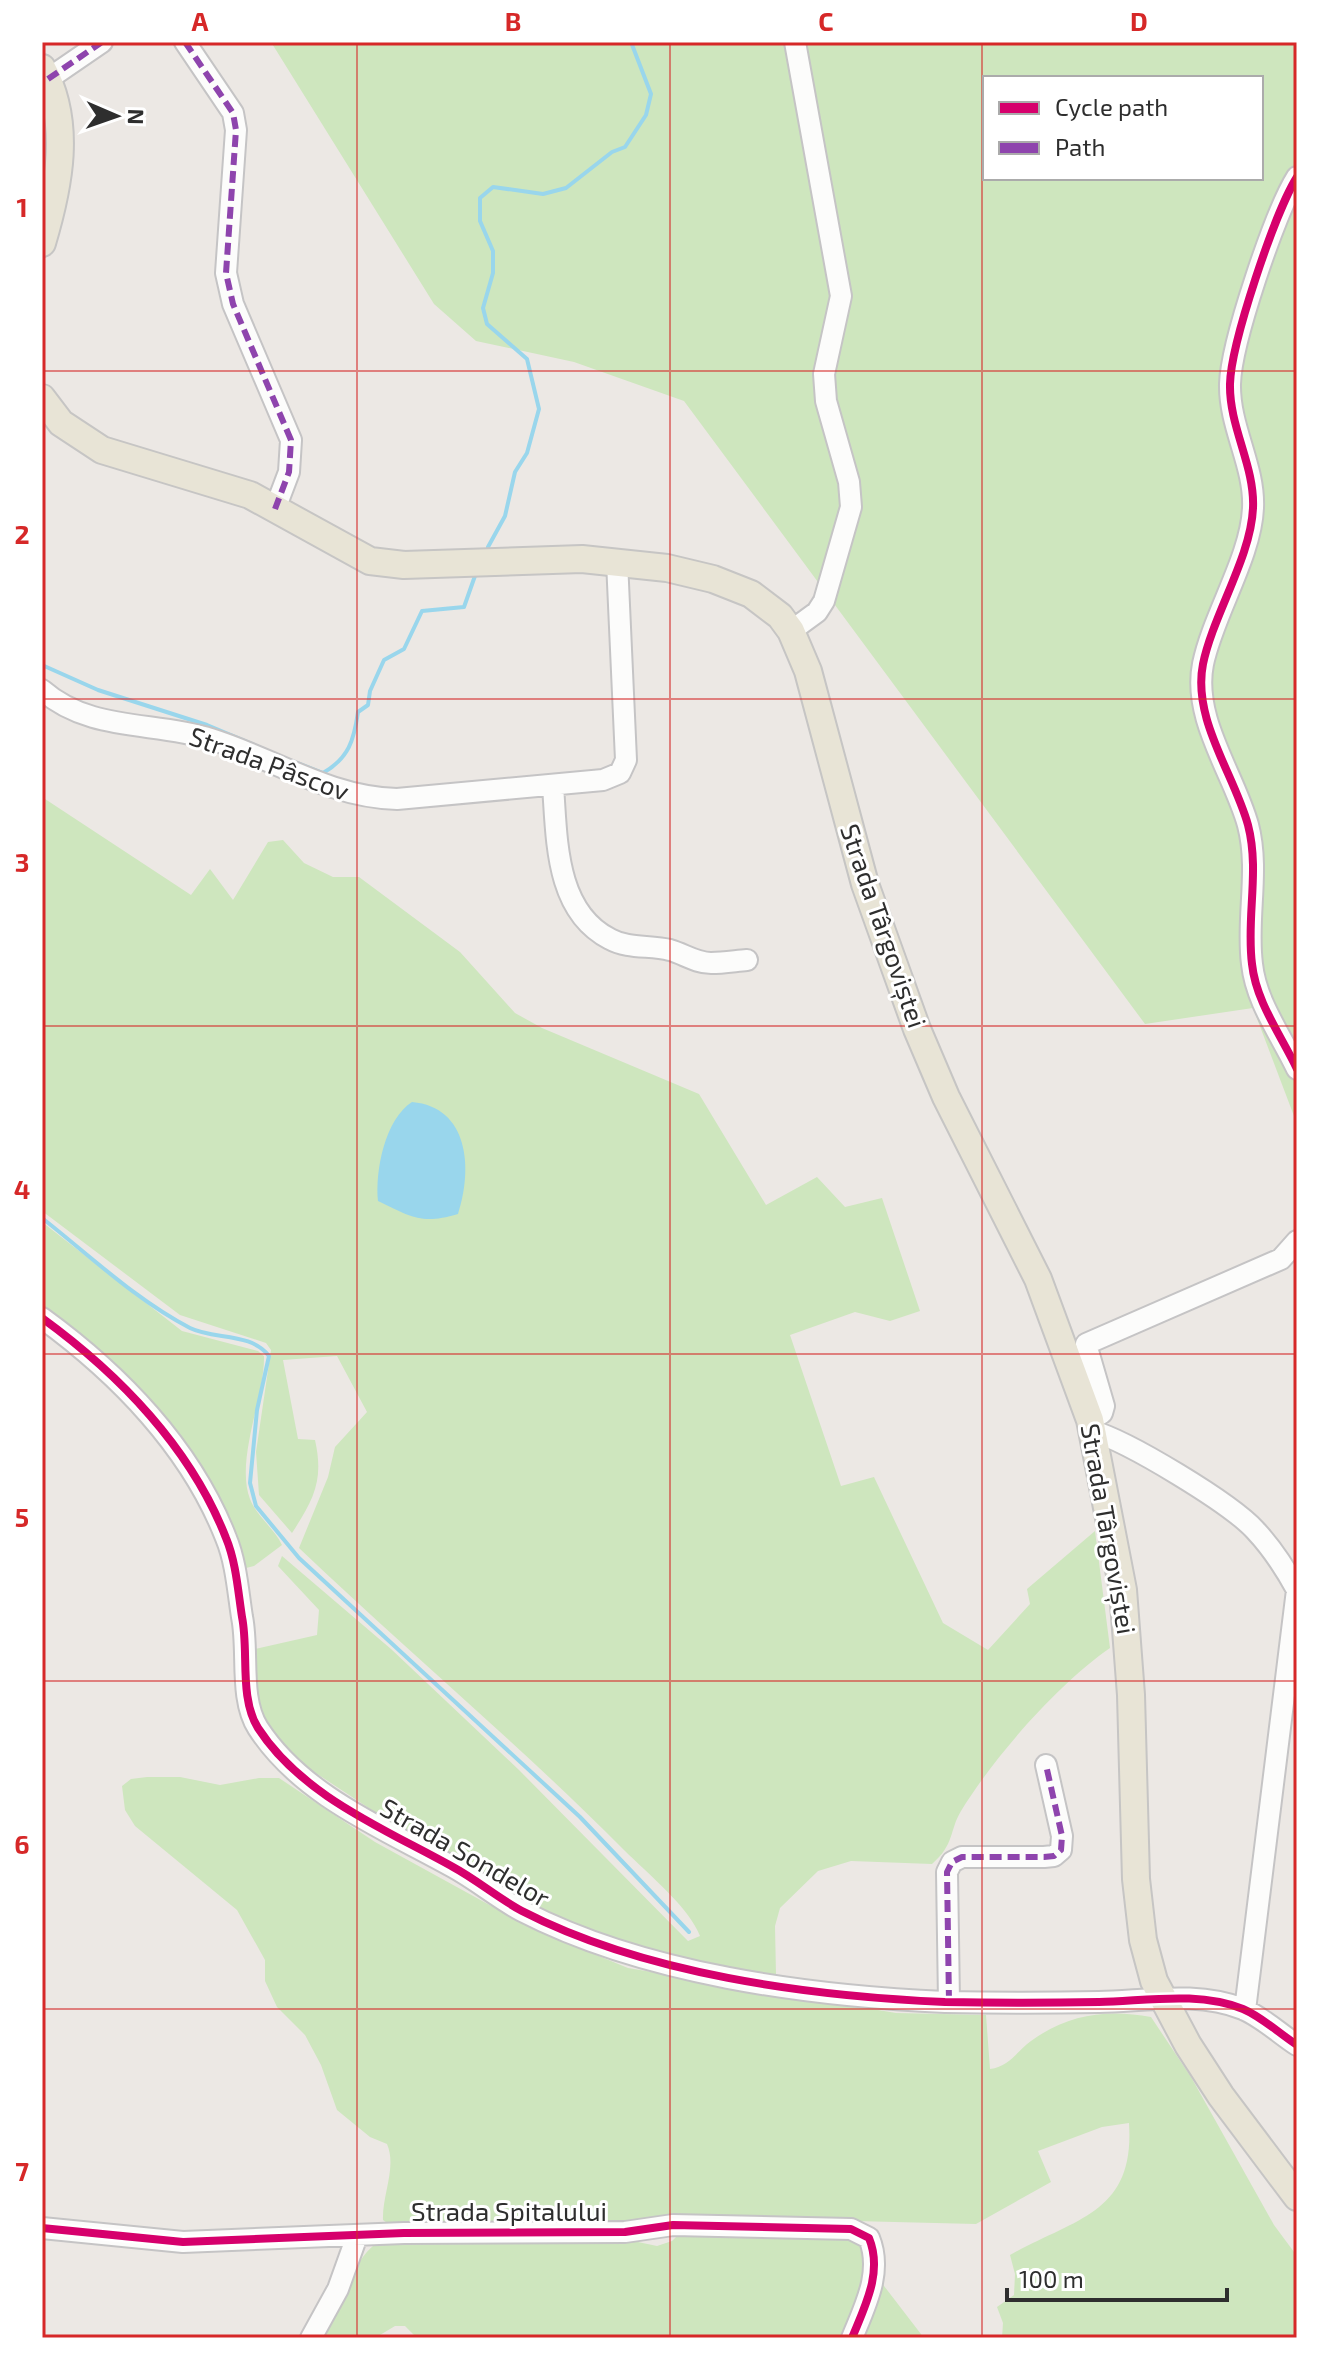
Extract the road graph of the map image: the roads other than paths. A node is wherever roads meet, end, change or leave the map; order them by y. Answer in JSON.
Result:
{"nodes":[{"id":1,"x":102,"y":42,"type":"edge"},
{"id":2,"x":185,"y":42,"type":"edge"},
{"id":3,"x":795,"y":42,"type":"edge"},
{"id":4,"x":45,"y":74,"type":"edge"},
{"id":5,"x":1297,"y":177,"type":"edge"},
{"id":6,"x":42,"y":243,"type":"edge"},
{"id":7,"x":42,"y":398,"type":"edge"},
{"id":8,"x":275,"y":509,"type":"junction"},
{"id":9,"x":617,"y":561,"type":"junction"},
{"id":10,"x":791,"y":631,"type":"junction"},
{"id":11,"x":42,"y":690,"type":"edge"},
{"id":12,"x":553,"y":786,"type":"junction"},
{"id":13,"x":747,"y":960,"type":"dead end"},
{"id":14,"x":1297,"y":1069,"type":"edge"},
{"id":15,"x":1297,"y":1241,"type":"edge"},
{"id":16,"x":42,"y":1318,"type":"edge"},
{"id":17,"x":1077,"y":1350,"type":"junction"},
{"id":18,"x":1091,"y":1426,"type":"junction"},
{"id":19,"x":1297,"y":1590,"type":"edge"},
{"id":20,"x":1046,"y":1765,"type":"dead end"},
{"id":21,"x":1162,"y":1999,"type":"junction"},
{"id":22,"x":949,"y":2002,"type":"junction"},
{"id":23,"x":1245,"y":2010,"type":"junction"},
{"id":24,"x":1297,"y":2045,"type":"edge"},
{"id":25,"x":1297,"y":2197,"type":"edge"},
{"id":26,"x":42,"y":2228,"type":"edge"},
{"id":27,"x":357,"y":2236,"type":"junction"},
{"id":28,"x":311,"y":2338,"type":"edge"},
{"id":29,"x":852,"y":2338,"type":"edge"}],
"edges":[{"from":1,"to":4,"type":"street"},
{"from":2,"to":8,"type":"street"},
{"from":3,"to":10,"type":"street"},
{"from":4,"to":6,"type":"main road"},
{"from":5,"to":14,"type":"street"},
{"from":7,"to":8,"type":"main road","name":"Strada Târgoviștei"},
{"from":8,"to":9,"type":"main road","name":"Strada Târgoviștei"},
{"from":9,"to":10,"type":"main road","name":"Strada Târgoviștei"},
{"from":9,"to":12,"type":"street","name":"Strada Pâscov"},
{"from":10,"to":17,"type":"main road","name":"Strada Târgoviștei"},
{"from":11,"to":12,"type":"street","name":"Strada Pâscov"},
{"from":12,"to":13,"type":"street"},
{"from":15,"to":17,"type":"street"},
{"from":16,"to":22,"type":"street","name":"Strada Sondelor"},
{"from":17,"to":18,"type":"main road","name":"Strada Târgoviștei"},
{"from":18,"to":19,"type":"street"},
{"from":18,"to":21,"type":"main road","name":"Strada Târgoviștei"},
{"from":19,"to":23,"type":"street"},
{"from":20,"to":22,"type":"street"},
{"from":21,"to":22,"type":"street","name":"Strada Sondelor"},
{"from":21,"to":23,"type":"street","name":"Strada Sondelor"},
{"from":21,"to":25,"type":"main road","name":"Strada Târgoviștei"},
{"from":23,"to":24,"type":"street"},
{"from":26,"to":27,"type":"street","name":"Strada Spitalului"},
{"from":27,"to":28,"type":"street"},
{"from":27,"to":29,"type":"street","name":"Strada Spitalului"}]}
